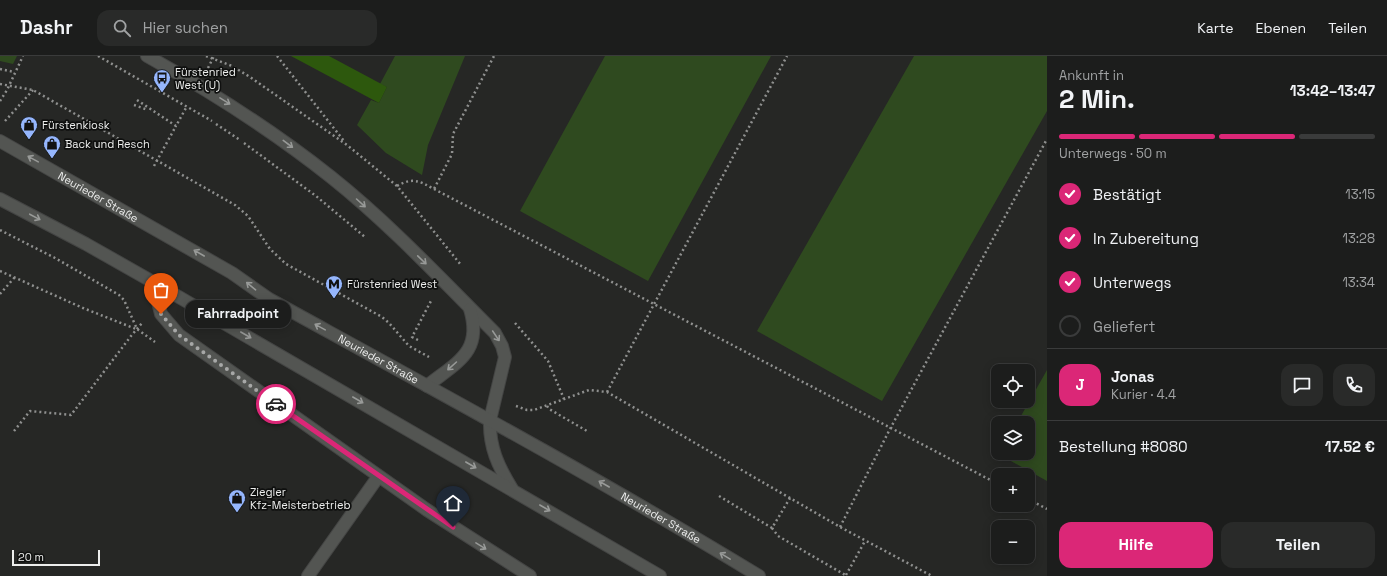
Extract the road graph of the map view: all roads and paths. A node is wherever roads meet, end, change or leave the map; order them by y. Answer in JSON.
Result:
{"nodes":[{"id":1,"x":23,"y":56,"type":"edge"},
{"id":2,"x":98,"y":56,"type":"edge"},
{"id":3,"x":147,"y":56,"type":"edge"},
{"id":4,"x":277,"y":56,"type":"edge"},
{"id":5,"x":494,"y":56,"type":"edge"},
{"id":6,"x":787,"y":56,"type":"edge"},
{"id":7,"x":0,"y":69,"type":"edge"},
{"id":8,"x":14,"y":72,"type":"junction"},
{"id":9,"x":0,"y":84,"type":"edge"},
{"id":10,"x":9,"y":85,"type":"junction"},
{"id":11,"x":33,"y":90,"type":"junction"},
{"id":12,"x":137,"y":100,"type":"dead end"},
{"id":13,"x":0,"y":101,"type":"edge"},
{"id":14,"x":134,"y":105,"type":"dead end"},
{"id":15,"x":151,"y":111,"type":"junction"},
{"id":16,"x":183,"y":113,"type":"dead end"},
{"id":17,"x":176,"y":126,"type":"junction"},
{"id":18,"x":0,"y":127,"type":"edge"},
{"id":19,"x":1047,"y":139,"type":"edge"},
{"id":20,"x":0,"y":140,"type":"edge"},
{"id":21,"x":346,"y":145,"type":"dead end"},
{"id":22,"x":157,"y":160,"type":"junction"},
{"id":23,"x":154,"y":166,"type":"dead end"},
{"id":24,"x":397,"y":186,"type":"dead end"},
{"id":25,"x":434,"y":189,"type":"junction"},
{"id":26,"x":0,"y":199,"type":"edge"},
{"id":27,"x":367,"y":239,"type":"dead end"},
{"id":28,"x":0,"y":271,"type":"edge"},
{"id":29,"x":15,"y":277,"type":"junction"},
{"id":30,"x":153,"y":282,"type":"junction"},
{"id":31,"x":0,"y":294,"type":"edge"},
{"id":32,"x":426,"y":295,"type":"dead end"},
{"id":33,"x":432,"y":300,"type":"dead end"},
{"id":34,"x":654,"y":305,"type":"junction"},
{"id":35,"x":159,"y":308,"type":"junction"},
{"id":36,"x":470,"y":308,"type":"junction"},
{"id":37,"x":136,"y":329,"type":"junction"},
{"id":38,"x":449,"y":368,"type":"junction"},
{"id":39,"x":428,"y":386,"type":"junction"},
{"id":40,"x":607,"y":392,"type":"junction"},
{"id":41,"x":496,"y":396,"type":"junction"},
{"id":42,"x":547,"y":406,"type":"junction"},
{"id":43,"x":490,"y":420,"type":"junction"},
{"id":44,"x":890,"y":428,"type":"junction"},
{"id":45,"x":14,"y":431,"type":"dead end"},
{"id":46,"x":587,"y":431,"type":"dead end"},
{"id":47,"x":378,"y":477,"type":"junction"},
{"id":48,"x":991,"y":480,"type":"edge"},
{"id":49,"x":512,"y":489,"type":"junction"},
{"id":50,"x":719,"y":496,"type":"dead end"},
{"id":51,"x":790,"y":498,"type":"junction"},
{"id":52,"x":1035,"y":503,"type":"edge"},
{"id":53,"x":1047,"y":509,"type":"edge"},
{"id":54,"x":840,"y":527,"type":"junction"},
{"id":55,"x":772,"y":528,"type":"junction"},
{"id":56,"x":865,"y":541,"type":"junction"},
{"id":57,"x":308,"y":576,"type":"edge"},
{"id":58,"x":530,"y":576,"type":"edge"},
{"id":59,"x":660,"y":576,"type":"edge"},
{"id":60,"x":759,"y":576,"type":"edge"},
{"id":61,"x":846,"y":576,"type":"edge"},
{"id":62,"x":932,"y":576,"type":"edge"}],
"edges":[{"from":1,"to":8,"type":"path"},
{"from":2,"to":27,"type":"path"},
{"from":3,"to":36,"type":"main road","one_way":true},
{"from":4,"to":21,"type":"path"},
{"from":5,"to":25,"type":"path"},
{"from":6,"to":34,"type":"path"},
{"from":7,"to":8,"type":"path"},
{"from":8,"to":10,"type":"path"},
{"from":9,"to":10,"type":"path"},
{"from":10,"to":11,"type":"path"},
{"from":10,"to":13,"type":"path"},
{"from":11,"to":18,"type":"path"},
{"from":11,"to":22,"type":"path"},
{"from":12,"to":15,"type":"path"},
{"from":14,"to":15,"type":"path"},
{"from":15,"to":17,"type":"path"},
{"from":16,"to":17,"type":"path"},
{"from":17,"to":22,"type":"path"},
{"from":19,"to":44,"type":"path"},
{"from":39,"to":20,"type":"main road","name":"Neurieder Straße","one_way":true},
{"from":22,"to":23,"type":"path"},
{"from":22,"to":38,"type":"path"},
{"from":24,"to":25,"type":"path"},
{"from":25,"to":34,"type":"path"},
{"from":26,"to":30,"type":"main road","one_way":true},
{"from":28,"to":29,"type":"path"},
{"from":29,"to":31,"type":"path"},
{"from":29,"to":37,"type":"path"},
{"from":30,"to":35,"type":"main road"},
{"from":30,"to":49,"type":"main road","one_way":true},
{"from":32,"to":33,"type":"path"},
{"from":34,"to":40,"type":"path"},
{"from":34,"to":44,"type":"path"},
{"from":35,"to":37,"type":"path"},
{"from":35,"to":47,"type":"main road"},
{"from":36,"to":38,"type":"main road","one_way":true},
{"from":36,"to":41,"type":"main road","one_way":true},
{"from":37,"to":45,"type":"path"},
{"from":38,"to":39,"type":"main road"},
{"from":39,"to":43,"type":"main road","name":"Neurieder Straße"},
{"from":40,"to":42,"type":"path"},
{"from":40,"to":51,"type":"path"},
{"from":41,"to":42,"type":"path"},
{"from":41,"to":43,"type":"main road"},
{"from":42,"to":46,"type":"path"},
{"from":43,"to":49,"type":"main road"},
{"from":60,"to":43,"type":"main road","name":"Neurieder Straße","one_way":true},
{"from":44,"to":48,"type":"path"},
{"from":44,"to":54,"type":"path"},
{"from":47,"to":57,"type":"main road"},
{"from":47,"to":58,"type":"main road","one_way":true},
{"from":49,"to":59,"type":"main road","one_way":true},
{"from":50,"to":55,"type":"path"},
{"from":51,"to":54,"type":"path"},
{"from":51,"to":55,"type":"path"},
{"from":52,"to":53,"type":"path"},
{"from":54,"to":56,"type":"path"},
{"from":55,"to":61,"type":"path"},
{"from":56,"to":61,"type":"path"},
{"from":56,"to":62,"type":"path"}]}
